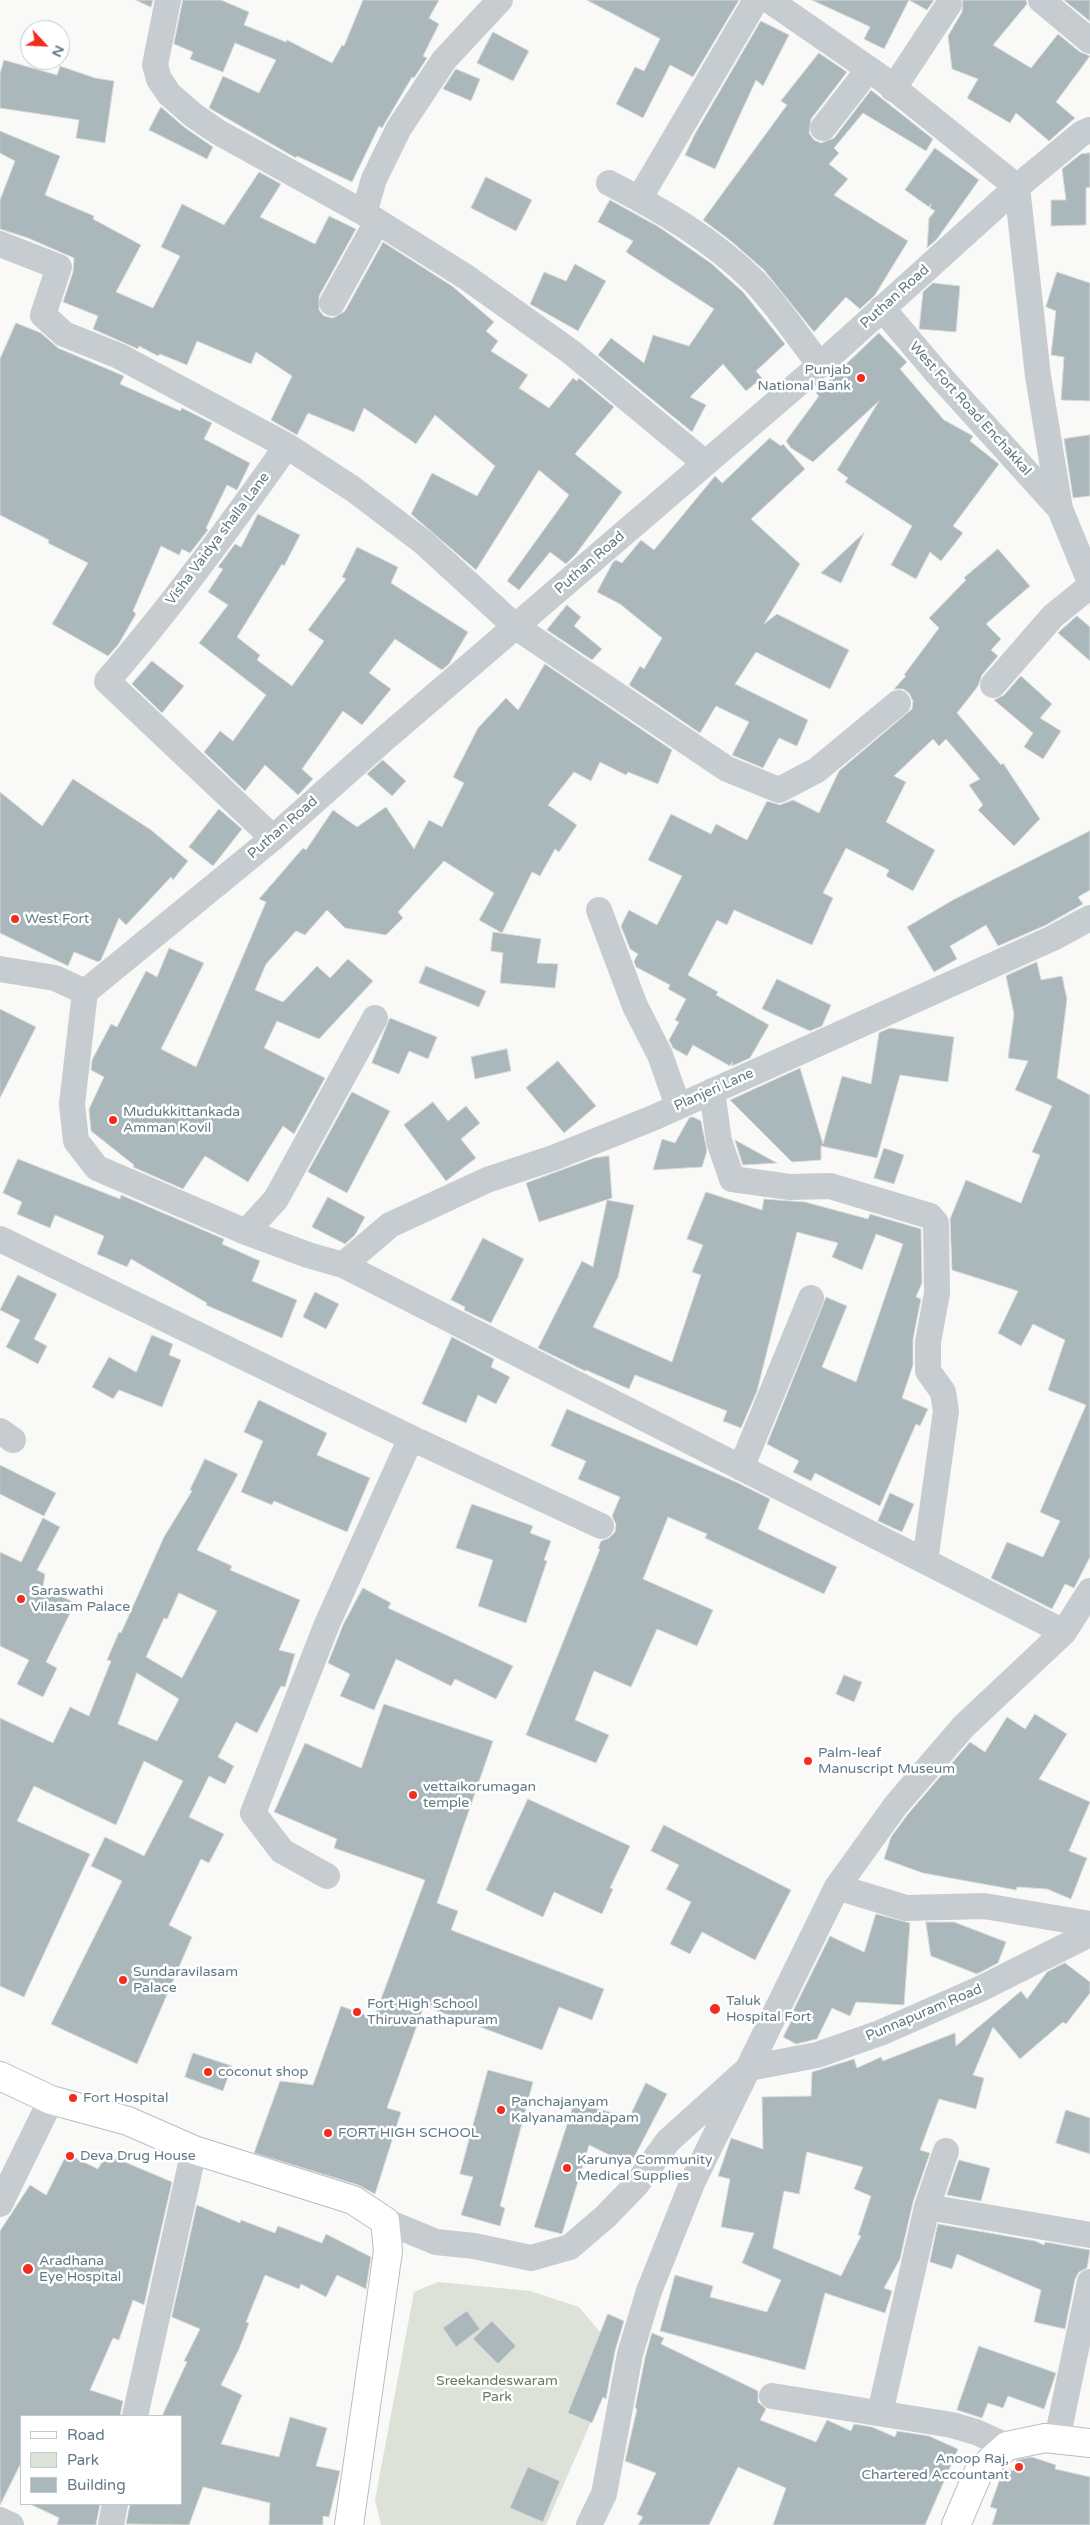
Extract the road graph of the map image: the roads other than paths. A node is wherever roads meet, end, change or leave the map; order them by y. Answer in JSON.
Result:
{"nodes":[{"id":1,"x":168,"y":0,"type":"edge"},
{"id":2,"x":500,"y":0,"type":"edge"},
{"id":3,"x":756,"y":0,"type":"edge"},
{"id":4,"x":770,"y":0,"type":"edge"},
{"id":5,"x":1041,"y":0,"type":"edge"},
{"id":6,"x":949,"y":4,"type":"dead end"},
{"id":7,"x":1090,"y":40,"type":"edge"},
{"id":8,"x":869,"y":70,"type":"junction"},
{"id":9,"x":893,"y":89,"type":"junction"},
{"id":10,"x":823,"y":128,"type":"dead end"},
{"id":11,"x":1090,"y":130,"type":"edge"},
{"id":12,"x":609,"y":183,"type":"dead end"},
{"id":13,"x":1017,"y":187,"type":"junction"},
{"id":14,"x":639,"y":198,"type":"junction"},
{"id":15,"x":371,"y":217,"type":"junction"},
{"id":16,"x":0,"y":244,"type":"edge"},
{"id":17,"x":332,"y":303,"type":"dead end"},
{"id":18,"x":882,"y":308,"type":"junction"},
{"id":19,"x":820,"y":365,"type":"junction"},
{"id":20,"x":287,"y":446,"type":"junction"},
{"id":21,"x":705,"y":463,"type":"junction"},
{"id":22,"x":1060,"y":509,"type":"junction"},
{"id":23,"x":1090,"y":584,"type":"edge"},
{"id":24,"x":516,"y":627,"type":"junction"},
{"id":25,"x":993,"y":685,"type":"dead end"},
{"id":26,"x":898,"y":703,"type":"dead end"},
{"id":27,"x":273,"y":838,"type":"junction"},
{"id":28,"x":599,"y":910,"type":"dead end"},
{"id":29,"x":1090,"y":918,"type":"edge"},
{"id":30,"x":0,"y":969,"type":"edge"},
{"id":31,"x":85,"y":992,"type":"junction"},
{"id":32,"x":375,"y":1018,"type":"dead end"},
{"id":33,"x":712,"y":1091,"type":"junction"},
{"id":34,"x":678,"y":1106,"type":"junction"},
{"id":35,"x":246,"y":1232,"type":"junction"},
{"id":36,"x":0,"y":1239,"type":"edge"},
{"id":37,"x":343,"y":1265,"type":"junction"},
{"id":38,"x":811,"y":1298,"type":"dead end"},
{"id":39,"x":411,"y":1438,"type":"junction"},
{"id":40,"x":742,"y":1468,"type":"junction"},
{"id":41,"x":600,"y":1526,"type":"dead end"},
{"id":42,"x":925,"y":1561,"type":"junction"},
{"id":43,"x":1090,"y":1591,"type":"edge"},
{"id":44,"x":1064,"y":1632,"type":"junction"},
{"id":45,"x":327,"y":1876,"type":"dead end"},
{"id":46,"x":837,"y":1887,"type":"junction"},
{"id":47,"x":1090,"y":1924,"type":"edge"},
{"id":48,"x":1090,"y":1934,"type":"edge"},
{"id":49,"x":749,"y":2068,"type":"junction"},
{"id":50,"x":0,"y":2076,"type":"edge"},
{"id":51,"x":51,"y":2100,"type":"junction"},
{"id":52,"x":194,"y":2150,"type":"junction"},
{"id":53,"x":946,"y":2151,"type":"dead end"},
{"id":54,"x":0,"y":2204,"type":"edge"},
{"id":55,"x":927,"y":2206,"type":"junction"},
{"id":56,"x":385,"y":2221,"type":"junction"},
{"id":57,"x":1090,"y":2235,"type":"edge"},
{"id":58,"x":1090,"y":2282,"type":"edge"},
{"id":59,"x":772,"y":2396,"type":"dead end"},
{"id":60,"x":880,"y":2413,"type":"junction"},
{"id":61,"x":135,"y":2415,"type":"edge"},
{"id":62,"x":1057,"y":2439,"type":"junction"},
{"id":63,"x":1090,"y":2442,"type":"edge"},
{"id":64,"x":1007,"y":2446,"type":"junction"},
{"id":65,"x":116,"y":2505,"type":"edge"},
{"id":66,"x":0,"y":2520,"type":"edge"},
{"id":67,"x":349,"y":2524,"type":"edge"},
{"id":68,"x":11,"y":2525,"type":"edge"},
{"id":69,"x":111,"y":2525,"type":"edge"},
{"id":70,"x":589,"y":2525,"type":"edge"},
{"id":71,"x":956,"y":2525,"type":"edge"}],
"edges":[{"from":1,"to":15,"type":"street"},
{"from":2,"to":15,"type":"street"},
{"from":3,"to":14,"type":"street"},
{"from":4,"to":8,"type":"street"},
{"from":5,"to":7,"type":"street"},
{"from":6,"to":9,"type":"street"},
{"from":8,"to":9,"type":"street"},
{"from":8,"to":10,"type":"street"},
{"from":9,"to":13,"type":"street"},
{"from":11,"to":13,"type":"street","name":"Puthan Road"},
{"from":12,"to":14,"type":"street"},
{"from":13,"to":18,"type":"street","name":"Puthan Road"},
{"from":13,"to":22,"type":"street"},
{"from":14,"to":19,"type":"street"},
{"from":15,"to":17,"type":"street"},
{"from":15,"to":21,"type":"street"},
{"from":16,"to":20,"type":"street"},
{"from":18,"to":19,"type":"street","name":"Puthan Road"},
{"from":18,"to":22,"type":"street","name":"West Fort Road Enchakkal"},
{"from":19,"to":21,"type":"street","name":"Puthan Road"},
{"from":20,"to":24,"type":"street"},
{"from":20,"to":27,"type":"street","name":"Visha Vaidya shalla Lane"},
{"from":21,"to":24,"type":"street","name":"Puthan Road"},
{"from":22,"to":23,"type":"street"},
{"from":23,"to":25,"type":"street"},
{"from":24,"to":26,"type":"street"},
{"from":24,"to":27,"type":"street","name":"Puthan Road"},
{"from":27,"to":31,"type":"street","name":"Puthan Road"},
{"from":28,"to":34,"type":"street"},
{"from":29,"to":33,"type":"street","name":"Planjeri Lane"},
{"from":30,"to":31,"type":"street"},
{"from":31,"to":35,"type":"street"},
{"from":32,"to":35,"type":"street"},
{"from":33,"to":34,"type":"street","name":"Planjeri Lane"},
{"from":33,"to":42,"type":"street"},
{"from":34,"to":37,"type":"street","name":"Planjeri Lane"},
{"from":35,"to":37,"type":"street"},
{"from":36,"to":39,"type":"street"},
{"from":37,"to":40,"type":"street"},
{"from":38,"to":40,"type":"street"},
{"from":39,"to":41,"type":"street"},
{"from":39,"to":45,"type":"street"},
{"from":40,"to":42,"type":"street"},
{"from":42,"to":44,"type":"street"},
{"from":43,"to":44,"type":"street"},
{"from":44,"to":46,"type":"street"},
{"from":46,"to":47,"type":"street"},
{"from":46,"to":49,"type":"street"},
{"from":48,"to":49,"type":"street","name":"Punnapuram Road"},
{"from":49,"to":56,"type":"street"},
{"from":49,"to":70,"type":"street"},
{"from":50,"to":51,"type":"main road"},
{"from":51,"to":52,"type":"main road"},
{"from":51,"to":54,"type":"street"},
{"from":52,"to":56,"type":"main road"},
{"from":52,"to":61,"type":"street"},
{"from":53,"to":55,"type":"street"},
{"from":55,"to":57,"type":"street"},
{"from":55,"to":60,"type":"street"},
{"from":56,"to":67,"type":"main road"},
{"from":58,"to":62,"type":"street"},
{"from":59,"to":60,"type":"street"},
{"from":60,"to":64,"type":"street"},
{"from":62,"to":63,"type":"main road"},
{"from":62,"to":64,"type":"main road"},
{"from":64,"to":71,"type":"main road"},
{"from":65,"to":69,"type":"street"},
{"from":66,"to":68,"type":"street"}]}
